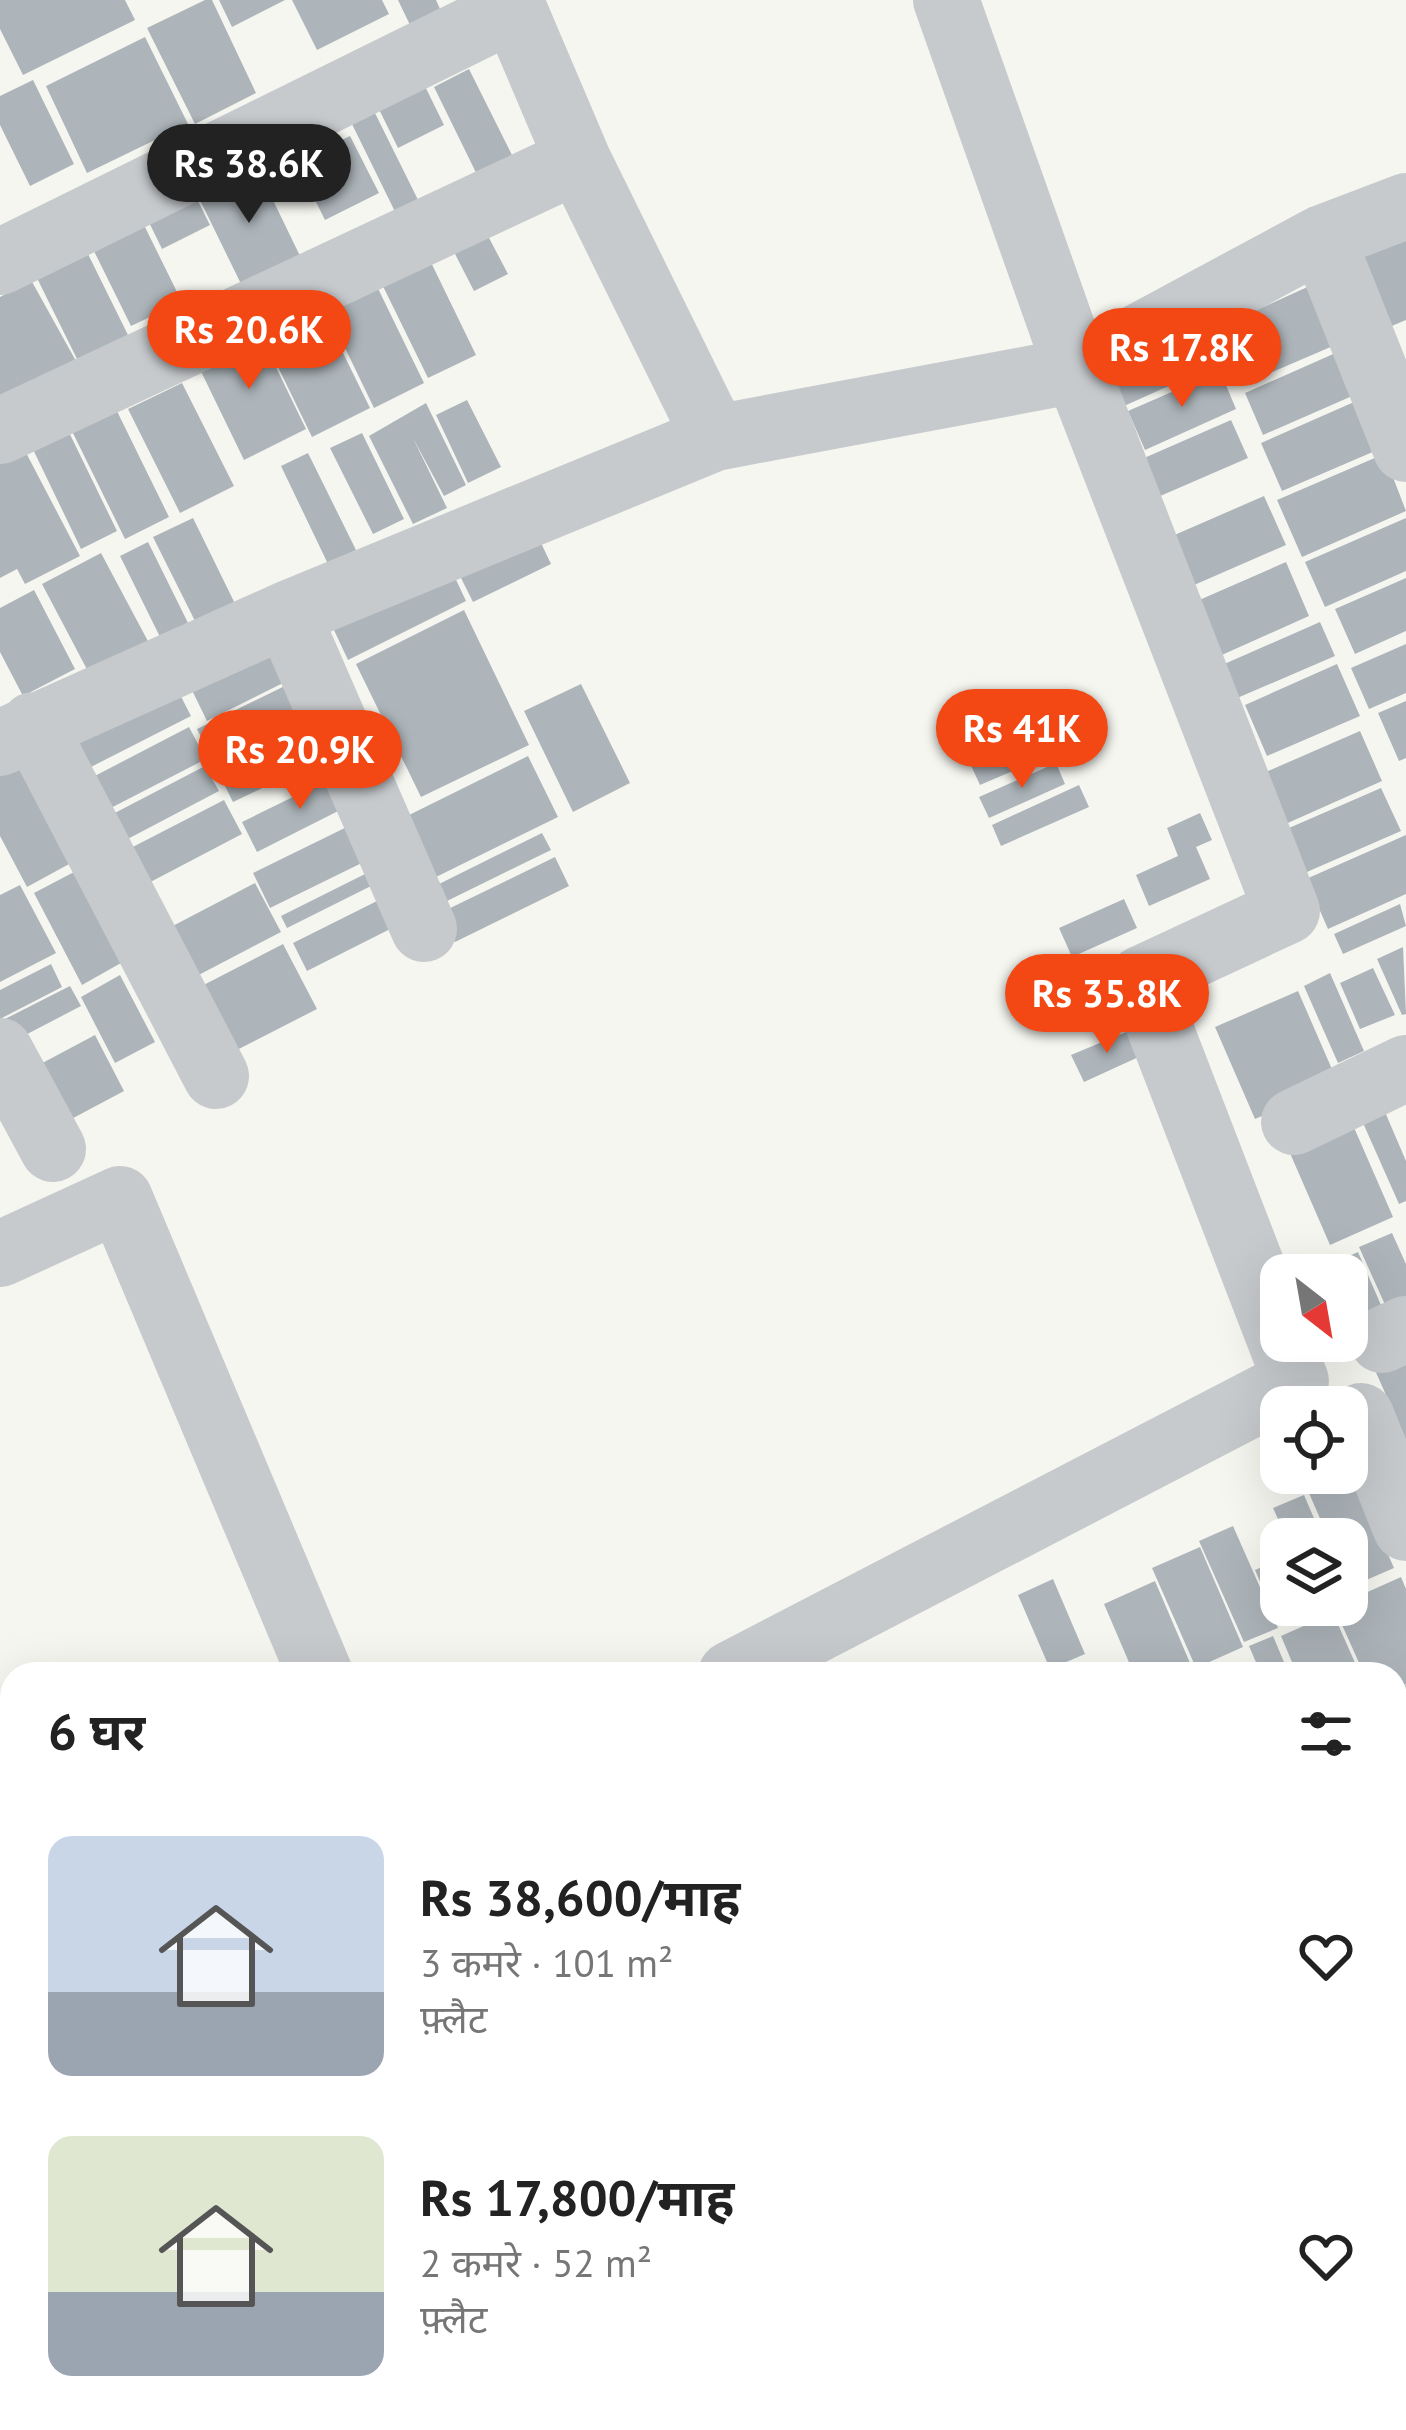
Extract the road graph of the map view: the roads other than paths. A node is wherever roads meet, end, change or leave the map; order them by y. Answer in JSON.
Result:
{"nodes":[{"id":1,"x":946,"y":0,"type":"edge"},
{"id":2,"x":512,"y":5,"type":"edge"},
{"id":3,"x":578,"y":160,"type":"junction"},
{"id":4,"x":1406,"y":206,"type":"edge"},
{"id":5,"x":1322,"y":238,"type":"junction"},
{"id":6,"x":0,"y":262,"type":"edge"},
{"id":7,"x":1077,"y":370,"type":"junction"},
{"id":8,"x":0,"y":430,"type":"edge"},
{"id":9,"x":715,"y":438,"type":"junction"},
{"id":10,"x":1406,"y":449,"type":"edge"},
{"id":11,"x":287,"y":614,"type":"junction"},
{"id":12,"x":16,"y":734,"type":"edge"},
{"id":13,"x":424,"y":929,"type":"dead end"},
{"id":14,"x":0,"y":1051,"type":"edge"},
{"id":15,"x":1406,"y":1068,"type":"edge"},
{"id":16,"x":216,"y":1076,"type":"dead end"},
{"id":17,"x":1294,"y":1122,"type":"dead end"},
{"id":18,"x":53,"y":1148,"type":"dead end"},
{"id":19,"x":0,"y":1254,"type":"edge"},
{"id":20,"x":1368,"y":1433,"type":"edge"},
{"id":21,"x":1406,"y":1528,"type":"edge"},
{"id":22,"x":315,"y":1662,"type":"edge"},
{"id":23,"x":753,"y":1662,"type":"edge"}],
"edges":[{"from":1,"to":7,"type":"street"},
{"from":2,"to":3,"type":"street"},
{"from":2,"to":6,"type":"street"},
{"from":3,"to":8,"type":"street"},
{"from":3,"to":9,"type":"street"},
{"from":4,"to":5,"type":"street"},
{"from":5,"to":7,"type":"street"},
{"from":5,"to":10,"type":"street"},
{"from":7,"to":9,"type":"street"},
{"from":7,"to":23,"type":"street"},
{"from":9,"to":11,"type":"street"},
{"from":11,"to":12,"type":"street"},
{"from":11,"to":13,"type":"street"},
{"from":12,"to":16,"type":"street"},
{"from":14,"to":18,"type":"street"},
{"from":15,"to":17,"type":"street"},
{"from":19,"to":22,"type":"street"},
{"from":20,"to":21,"type":"street"}]}
